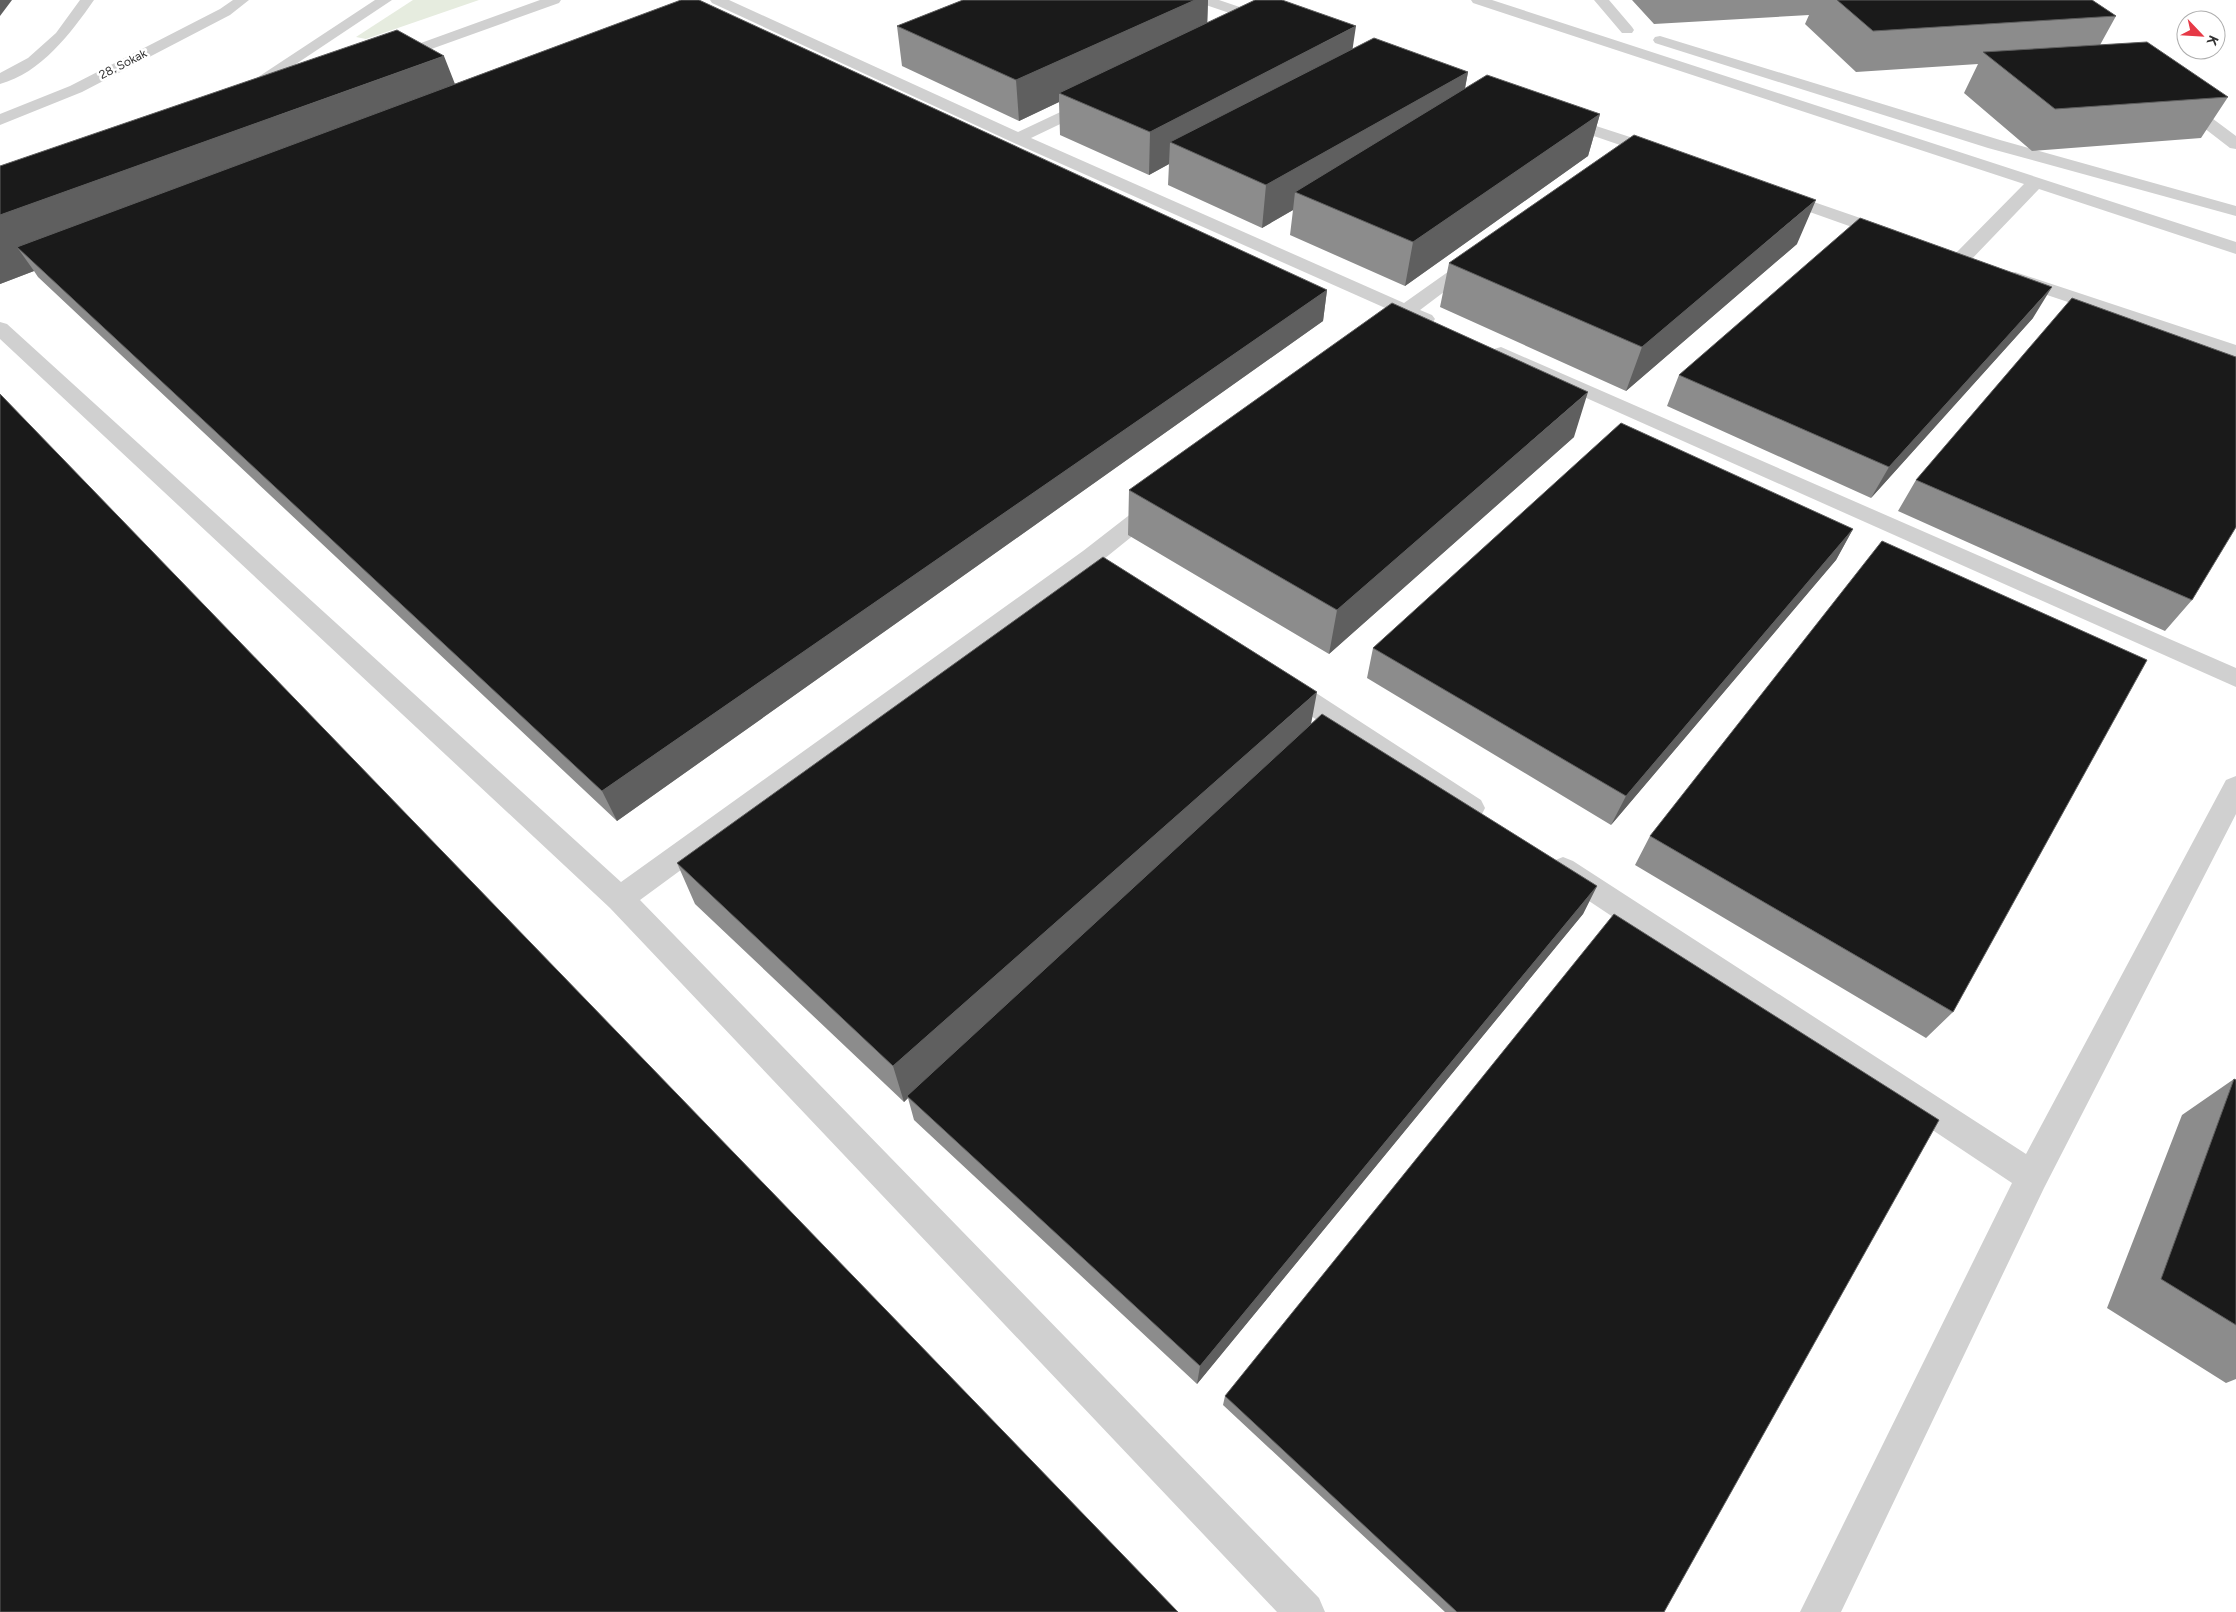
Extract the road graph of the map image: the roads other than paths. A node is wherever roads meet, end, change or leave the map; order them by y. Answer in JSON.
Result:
{"nodes":[{"id":1,"x":87,"y":0,"type":"edge"},
{"id":2,"x":242,"y":0,"type":"edge"},
{"id":3,"x":385,"y":0,"type":"edge"},
{"id":4,"x":554,"y":0,"type":"edge"},
{"id":5,"x":718,"y":0,"type":"edge"},
{"id":6,"x":1206,"y":0,"type":"edge"},
{"id":7,"x":1478,"y":0,"type":"edge"},
{"id":8,"x":1601,"y":0,"type":"edge"},
{"id":9,"x":1265,"y":20,"type":"junction"},
{"id":10,"x":1600,"y":22,"type":"dead end"},
{"id":11,"x":1284,"y":26,"type":"edge"},
{"id":12,"x":1247,"y":29,"type":"edge"},
{"id":13,"x":1627,"y":30,"type":"junction"},
{"id":14,"x":377,"y":64,"type":"edge"},
{"id":15,"x":0,"y":79,"type":"edge"},
{"id":16,"x":2165,"y":90,"type":"edge"},
{"id":17,"x":1106,"y":96,"type":"edge"},
{"id":18,"x":230,"y":100,"type":"edge"},
{"id":19,"x":1547,"y":114,"type":"edge"},
{"id":20,"x":0,"y":120,"type":"edge"},
{"id":21,"x":1018,"y":138,"type":"junction"},
{"id":22,"x":2236,"y":144,"type":"edge"},
{"id":23,"x":1641,"y":146,"type":"junction"},
{"id":24,"x":1678,"y":159,"type":"edge"},
{"id":25,"x":1616,"y":163,"type":"edge"},
{"id":26,"x":2034,"y":184,"type":"junction"},
{"id":27,"x":1763,"y":189,"type":"edge"},
{"id":28,"x":2236,"y":211,"type":"edge"},
{"id":29,"x":1904,"y":240,"type":"edge"},
{"id":30,"x":1494,"y":248,"type":"edge"},
{"id":31,"x":2236,"y":248,"type":"edge"},
{"id":32,"x":1941,"y":253,"type":"edge"},
{"id":33,"x":1960,"y":260,"type":"junction"},
{"id":34,"x":1978,"y":266,"type":"edge"},
{"id":35,"x":1997,"y":272,"type":"edge"},
{"id":36,"x":1405,"y":310,"type":"junction"},
{"id":37,"x":1442,"y":327,"type":"edge"},
{"id":38,"x":0,"y":328,"type":"edge"},
{"id":39,"x":1374,"y":335,"type":"edge"},
{"id":40,"x":1487,"y":347,"type":"edge"},
{"id":41,"x":2236,"y":352,"type":"edge"},
{"id":42,"x":1177,"y":490,"type":"edge"},
{"id":43,"x":1091,"y":558,"type":"junction"},
{"id":44,"x":1116,"y":574,"type":"edge"},
{"id":45,"x":1266,"y":673,"type":"edge"},
{"id":46,"x":2236,"y":678,"type":"edge"},
{"id":47,"x":2236,"y":787,"type":"edge"},
{"id":48,"x":1490,"y":821,"type":"edge"},
{"id":49,"x":1540,"y":854,"type":"edge"},
{"id":50,"x":620,"y":899,"type":"junction"},
{"id":51,"x":2032,"y":1178,"type":"junction"},
{"id":52,"x":1305,"y":1612,"type":"edge"},
{"id":53,"x":1820,"y":1612,"type":"edge"}],
"edges":[{"from":1,"to":15,"type":"street"},
{"from":2,"to":20,"type":"street","name":"28. Sokak"},
{"from":3,"to":18,"type":"street"},
{"from":4,"to":14,"type":"street"},
{"from":5,"to":21,"type":"street"},
{"from":6,"to":9,"type":"street"},
{"from":7,"to":26,"type":"street"},
{"from":8,"to":13,"type":"street"},
{"from":9,"to":11,"type":"street"},
{"from":9,"to":12,"type":"street"},
{"from":10,"to":13,"type":"street"},
{"from":13,"to":28,"type":"street"},
{"from":16,"to":22,"type":"street"},
{"from":17,"to":21,"type":"street"},
{"from":19,"to":23,"type":"street"},
{"from":21,"to":36,"type":"street"},
{"from":23,"to":24,"type":"street"},
{"from":23,"to":25,"type":"street"},
{"from":26,"to":31,"type":"street"},
{"from":26,"to":33,"type":"street"},
{"from":27,"to":29,"type":"street"},
{"from":30,"to":36,"type":"street"},
{"from":32,"to":33,"type":"street"},
{"from":33,"to":34,"type":"street"},
{"from":35,"to":41,"type":"street"},
{"from":36,"to":37,"type":"street"},
{"from":36,"to":39,"type":"street"},
{"from":38,"to":50,"type":"street"},
{"from":40,"to":46,"type":"street"},
{"from":42,"to":43,"type":"street"},
{"from":43,"to":44,"type":"street"},
{"from":43,"to":50,"type":"street"},
{"from":45,"to":48,"type":"street"},
{"from":47,"to":51,"type":"street"},
{"from":49,"to":51,"type":"street"},
{"from":50,"to":52,"type":"street"},
{"from":51,"to":53,"type":"street"}]}
